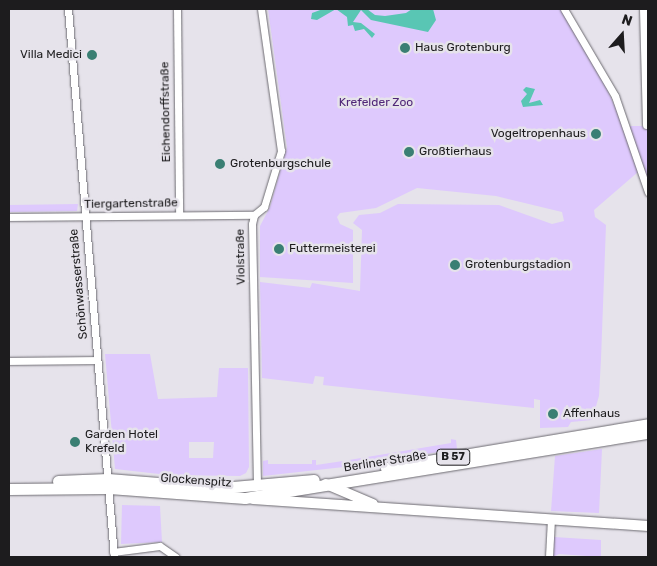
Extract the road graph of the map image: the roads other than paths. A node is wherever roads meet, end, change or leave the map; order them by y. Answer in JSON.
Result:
{"nodes":[{"id":1,"x":68,"y":9,"type":"edge"},
{"id":2,"x":176,"y":9,"type":"edge"},
{"id":3,"x":261,"y":9,"type":"edge"},
{"id":4,"x":564,"y":9,"type":"edge"},
{"id":5,"x":643,"y":9,"type":"edge"},
{"id":6,"x":646,"y":125,"type":"dead end"},
{"id":7,"x":648,"y":192,"type":"edge"},
{"id":8,"x":179,"y":214,"type":"junction"},
{"id":9,"x":254,"y":215,"type":"junction"},
{"id":10,"x":85,"y":216,"type":"junction"},
{"id":11,"x":9,"y":218,"type":"edge"},
{"id":12,"x":97,"y":360,"type":"junction"},
{"id":13,"x":9,"y":361,"type":"edge"},
{"id":14,"x":648,"y":424,"type":"edge"},
{"id":15,"x":648,"y":433,"type":"edge"},
{"id":16,"x":313,"y":480,"type":"junction"},
{"id":17,"x":9,"y":484,"type":"edge"},
{"id":18,"x":109,"y":484,"type":"junction"},
{"id":19,"x":328,"y":484,"type":"junction"},
{"id":20,"x":257,"y":485,"type":"junction"},
{"id":21,"x":9,"y":489,"type":"edge"},
{"id":22,"x":245,"y":498,"type":"junction"},
{"id":23,"x":380,"y":507,"type":"junction"},
{"id":24,"x":551,"y":520,"type":"junction"},
{"id":25,"x":648,"y":526,"type":"edge"},
{"id":26,"x":114,"y":554,"type":"edge"},
{"id":27,"x":176,"y":557,"type":"edge"},
{"id":28,"x":549,"y":557,"type":"edge"}],
"edges":[{"from":1,"to":10,"type":"street","name":"Schönwasserstraße"},
{"from":2,"to":8,"type":"street","name":"Eichendorffstraße"},
{"from":3,"to":9,"type":"street","name":"Violstraße"},
{"from":4,"to":7,"type":"street"},
{"from":5,"to":6,"type":"street"},
{"from":8,"to":9,"type":"street","name":"Tiergartenstraße"},
{"from":8,"to":10,"type":"street","name":"Tiergartenstraße"},
{"from":9,"to":20,"type":"street","name":"Violstraße"},
{"from":10,"to":11,"type":"street","name":"Tiergartenstraße"},
{"from":10,"to":12,"type":"street","name":"Schönwasserstraße"},
{"from":12,"to":13,"type":"street"},
{"from":12,"to":18,"type":"street","name":"Schönwasserstraße"},
{"from":14,"to":16,"type":"main road","name":"Berliner Straße","number":"B 57"},
{"from":15,"to":19,"type":"main road","name":"Berliner Straße","number":"B 57"},
{"from":16,"to":19,"type":"main road","name":"Glockenspitz"},
{"from":16,"to":20,"type":"main road","name":"Berliner Straße","number":"B 57"},
{"from":17,"to":18,"type":"main road","name":"Glockenspitz","number":"B 57"},
{"from":18,"to":20,"type":"main road","name":"Glockenspitz","number":"B 57"},
{"from":18,"to":21,"type":"main road","name":"Glockenspitz","number":"B 57"},
{"from":18,"to":22,"type":"main road","name":"Glockenspitz","number":"B 57"},
{"from":18,"to":26,"type":"street","name":"Schönwasserstraße"},
{"from":19,"to":22,"type":"main road","name":"Berliner Straße","number":"B 57"},
{"from":19,"to":23,"type":"main road","name":"Glockenspitz"},
{"from":22,"to":23,"type":"main road","name":"Glockenspitz"},
{"from":23,"to":24,"type":"main road","name":"Glockenspitz"},
{"from":24,"to":25,"type":"main road","name":"Glockenspitz"},
{"from":24,"to":28,"type":"street"},
{"from":26,"to":27,"type":"street"}]}
